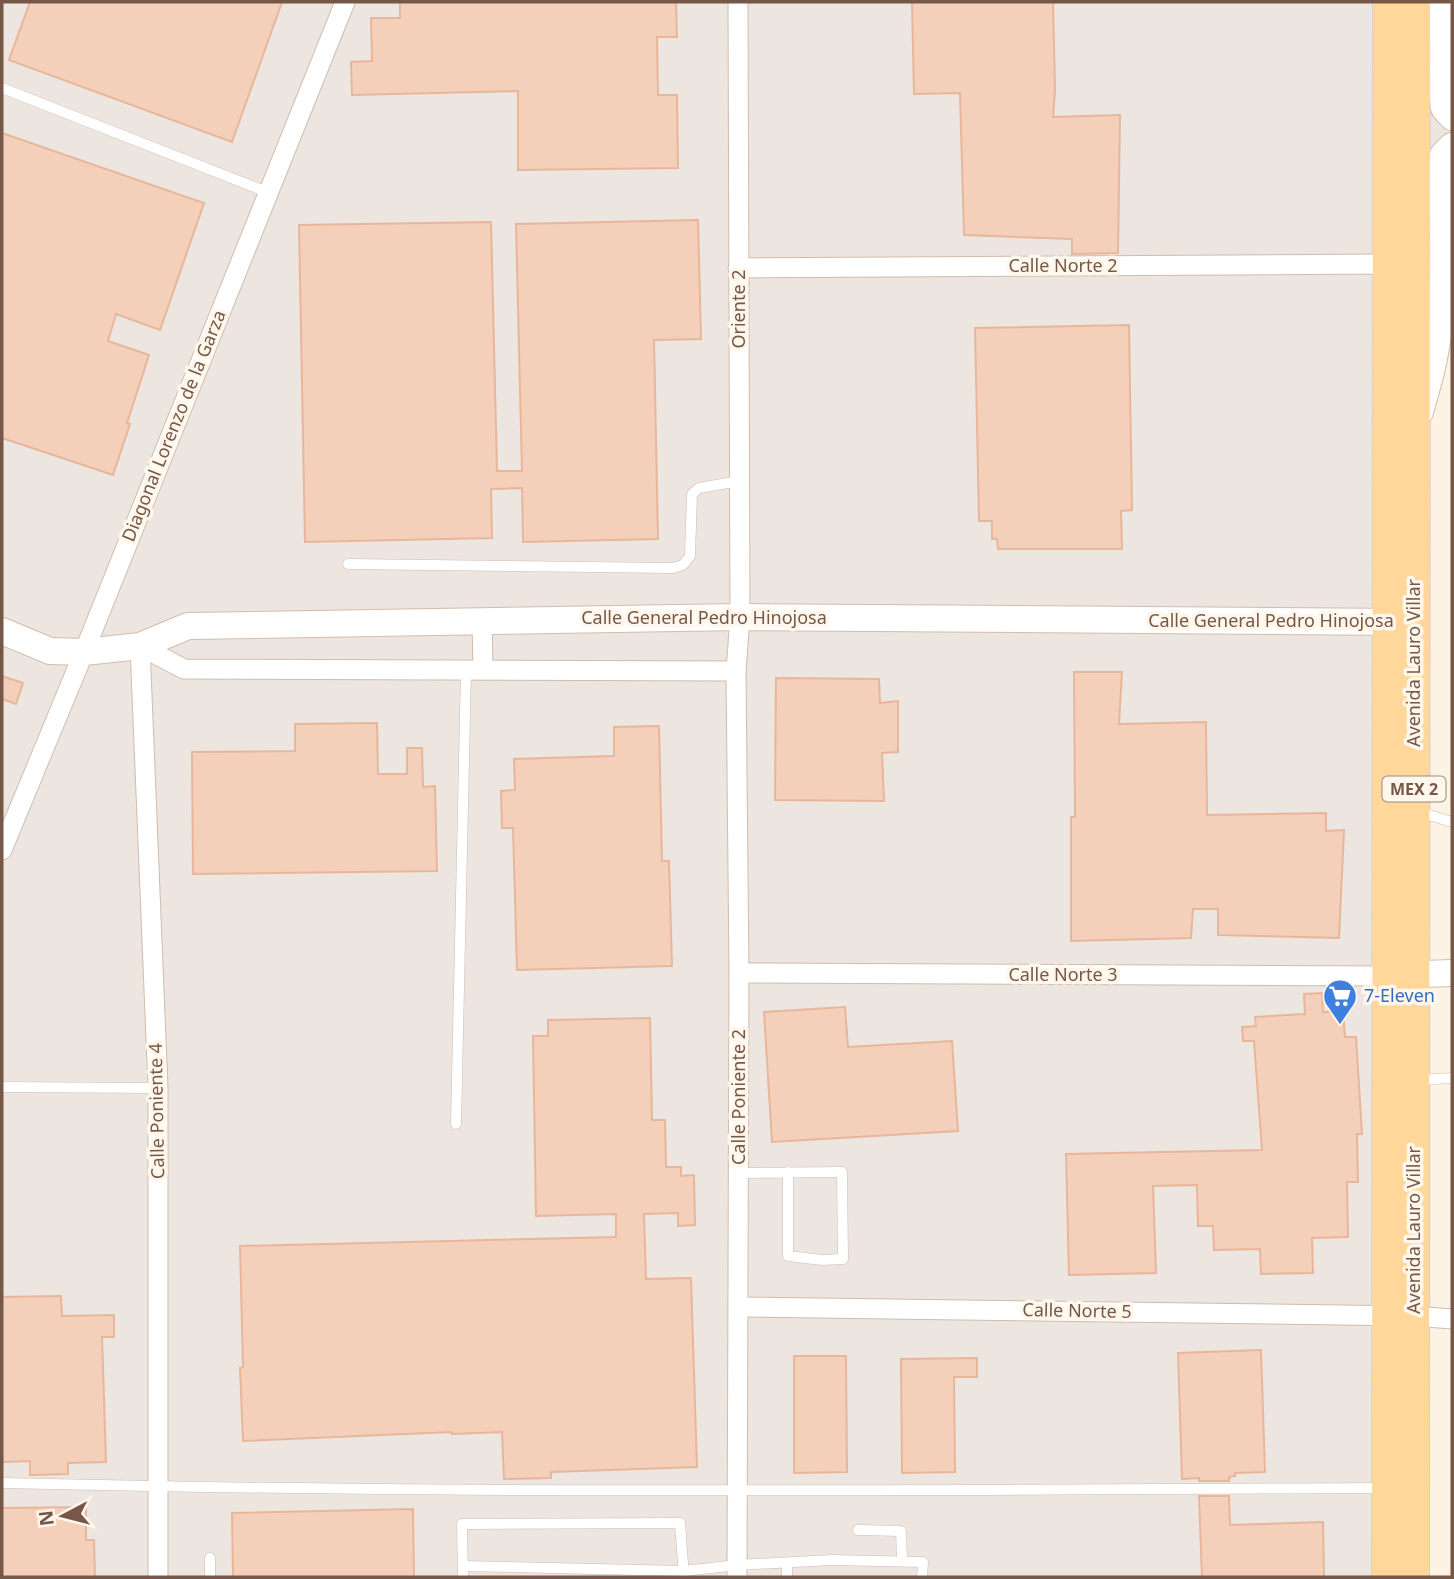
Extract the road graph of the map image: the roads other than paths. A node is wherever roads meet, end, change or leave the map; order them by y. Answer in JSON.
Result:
{"nodes":[{"id":1,"x":345,"y":2,"type":"edge"},
{"id":2,"x":738,"y":2,"type":"edge"},
{"id":3,"x":1388,"y":2,"type":"edge"},
{"id":4,"x":1415,"y":2,"type":"edge"},
{"id":5,"x":1443,"y":2,"type":"edge"},
{"id":6,"x":2,"y":88,"type":"edge"},
{"id":7,"x":1452,"y":117,"type":"edge"},
{"id":8,"x":1452,"y":146,"type":"edge"},
{"id":9,"x":267,"y":192,"type":"junction"},
{"id":10,"x":1388,"y":264,"type":"junction"},
{"id":11,"x":738,"y":268,"type":"junction"},
{"id":12,"x":1413,"y":438,"type":"junction"},
{"id":13,"x":739,"y":481,"type":"junction"},
{"id":14,"x":348,"y":564,"type":"dead end"},
{"id":15,"x":740,"y":617,"type":"junction"},
{"id":16,"x":482,"y":620,"type":"junction"},
{"id":17,"x":1401,"y":622,"type":"junction"},
{"id":18,"x":2,"y":631,"type":"edge"},
{"id":19,"x":140,"y":646,"type":"junction"},
{"id":20,"x":84,"y":652,"type":"junction"},
{"id":21,"x":474,"y":670,"type":"junction"},
{"id":22,"x":736,"y":671,"type":"junction"},
{"id":23,"x":1415,"y":810,"type":"junction"},
{"id":24,"x":1452,"y":822,"type":"edge"},
{"id":25,"x":2,"y":850,"type":"edge"},
{"id":26,"x":739,"y":973,"type":"junction"},
{"id":27,"x":1452,"y":973,"type":"edge"},
{"id":28,"x":1401,"y":975,"type":"junction"},
{"id":29,"x":1452,"y":1078,"type":"edge"},
{"id":30,"x":1415,"y":1080,"type":"junction"},
{"id":31,"x":2,"y":1087,"type":"edge"},
{"id":32,"x":158,"y":1088,"type":"junction"},
{"id":33,"x":456,"y":1124,"type":"dead end"},
{"id":34,"x":788,"y":1172,"type":"junction"},
{"id":35,"x":739,"y":1173,"type":"junction"},
{"id":36,"x":739,"y":1307,"type":"junction"},
{"id":37,"x":1401,"y":1315,"type":"junction"},
{"id":38,"x":1452,"y":1319,"type":"edge"},
{"id":39,"x":2,"y":1483,"type":"edge"},
{"id":40,"x":158,"y":1487,"type":"junction"},
{"id":41,"x":1388,"y":1488,"type":"junction"},
{"id":42,"x":739,"y":1490,"type":"junction"},
{"id":43,"x":858,"y":1530,"type":"dead end"},
{"id":44,"x":210,"y":1558,"type":"dead end"},
{"id":45,"x":902,"y":1560,"type":"junction"},
{"id":46,"x":787,"y":1563,"type":"junction"},
{"id":47,"x":463,"y":1566,"type":"junction"},
{"id":48,"x":737,"y":1571,"type":"edge"},
{"id":49,"x":684,"y":1574,"type":"edge"},
{"id":50,"x":158,"y":1577,"type":"edge"},
{"id":51,"x":210,"y":1577,"type":"edge"},
{"id":52,"x":463,"y":1577,"type":"edge"},
{"id":53,"x":787,"y":1577,"type":"edge"},
{"id":54,"x":922,"y":1577,"type":"edge"},
{"id":55,"x":1387,"y":1577,"type":"edge"},
{"id":56,"x":1414,"y":1577,"type":"edge"}],
"edges":[{"from":1,"to":9,"type":"street","name":"Diagonal Lorenzo de la Garza"},
{"from":2,"to":11,"type":"street","name":"Oriente 2"},
{"from":3,"to":10,"type":"main road","name":"Avenida Lauro Villar","number":"MEX 2"},
{"from":4,"to":12,"type":"main road","name":"Avenida Lauro Villar","number":"MEX 2"},
{"from":5,"to":7,"type":"street"},
{"from":6,"to":9,"type":"lane"},
{"from":8,"to":12,"type":"street"},
{"from":9,"to":20,"type":"street","name":"Diagonal Lorenzo de la Garza"},
{"from":10,"to":11,"type":"street","name":"Calle Norte 2"},
{"from":10,"to":17,"type":"main road","name":"Avenida Lauro Villar","number":"MEX 2"},
{"from":11,"to":13,"type":"street","name":"Oriente 2"},
{"from":12,"to":17,"type":"main road","name":"Avenida Lauro Villar","number":"MEX 2"},
{"from":13,"to":14,"type":"lane"},
{"from":13,"to":15,"type":"street","name":"Oriente 2"},
{"from":15,"to":16,"type":"street","name":"Calle General Pedro Hinojosa"},
{"from":15,"to":17,"type":"street","name":"Calle General Pedro Hinojosa"},
{"from":15,"to":22,"type":"street","name":"Calle Poniente 2"},
{"from":16,"to":19,"type":"street","name":"Calle General Pedro Hinojosa"},
{"from":16,"to":21,"type":"street"},
{"from":17,"to":23,"type":"main road","name":"Avenida Lauro Villar","number":"MEX 2"},
{"from":17,"to":28,"type":"main road","name":"Avenida Lauro Villar","number":"MEX 2"},
{"from":18,"to":20,"type":"street","name":"Calle General Pedro Hinojosa"},
{"from":19,"to":20,"type":"street","name":"Calle General Pedro Hinojosa"},
{"from":19,"to":21,"type":"street"},
{"from":19,"to":32,"type":"street","name":"Calle Poniente 4"},
{"from":20,"to":25,"type":"street","name":"Diagonal Lorenzo de la Garza"},
{"from":21,"to":22,"type":"street"},
{"from":21,"to":33,"type":"lane"},
{"from":22,"to":26,"type":"street","name":"Calle Poniente 2"},
{"from":23,"to":24,"type":"lane"},
{"from":23,"to":28,"type":"main road","name":"Avenida Lauro Villar","number":"MEX 2"},
{"from":26,"to":28,"type":"street","name":"Calle Norte 3"},
{"from":26,"to":35,"type":"street","name":"Calle Poniente 2"},
{"from":27,"to":28,"type":"street"},
{"from":28,"to":30,"type":"main road","name":"Avenida Lauro Villar","number":"MEX 2"},
{"from":28,"to":37,"type":"main road","name":"Avenida Lauro Villar","number":"MEX 2"},
{"from":29,"to":30,"type":"lane"},
{"from":30,"to":37,"type":"main road","name":"Avenida Lauro Villar","number":"MEX 2"},
{"from":31,"to":32,"type":"lane"},
{"from":32,"to":40,"type":"street","name":"Calle Poniente 4"},
{"from":34,"to":34,"type":"lane"},
{"from":34,"to":35,"type":"lane"},
{"from":35,"to":36,"type":"street","name":"Calle Poniente 2"},
{"from":36,"to":37,"type":"street","name":"Calle Norte 5"},
{"from":36,"to":42,"type":"street","name":"Calle Poniente 2"},
{"from":37,"to":38,"type":"street","name":"Calle Norte 5"},
{"from":37,"to":41,"type":"main road","name":"Avenida Lauro Villar","number":"MEX 2"},
{"from":37,"to":56,"type":"main road","name":"Avenida Lauro Villar","number":"MEX 2"},
{"from":39,"to":40,"type":"lane"},
{"from":40,"to":42,"type":"lane"},
{"from":40,"to":50,"type":"street","name":"Calle Poniente 4"},
{"from":41,"to":42,"type":"lane"},
{"from":41,"to":55,"type":"main road","name":"Avenida Lauro Villar","number":"MEX 2"},
{"from":42,"to":48,"type":"street","name":"Calle Poniente 2"},
{"from":43,"to":45,"type":"lane"},
{"from":44,"to":51,"type":"lane"},
{"from":45,"to":46,"type":"lane"},
{"from":45,"to":54,"type":"lane"},
{"from":46,"to":48,"type":"lane"},
{"from":46,"to":53,"type":"lane"},
{"from":47,"to":49,"type":"lane"},
{"from":47,"to":49,"type":"lane"},
{"from":47,"to":52,"type":"lane"},
{"from":48,"to":49,"type":"lane"}]}
